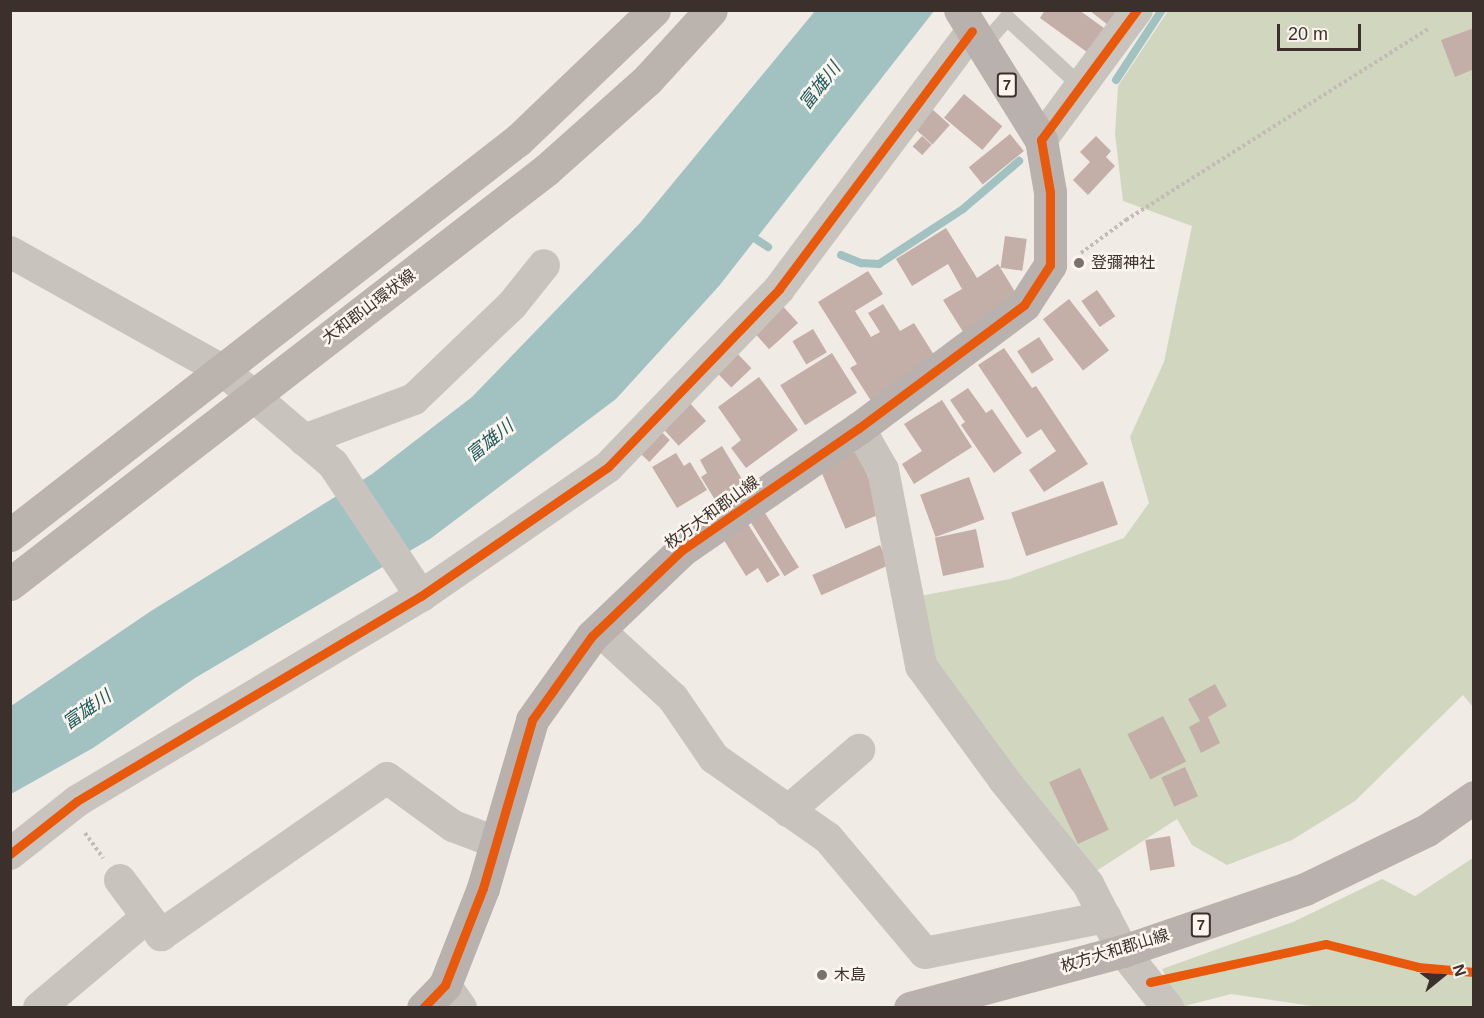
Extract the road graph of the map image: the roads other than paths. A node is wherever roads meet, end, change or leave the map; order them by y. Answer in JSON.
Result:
{"nodes":[{"id":1,"x":654,"y":10,"type":"edge"},
{"id":2,"x":711,"y":10,"type":"edge"},
{"id":3,"x":1137,"y":10,"type":"edge"},
{"id":4,"x":1004,"y":14,"type":"edge"},
{"id":5,"x":971,"y":29,"type":"edge"},
{"id":6,"x":1082,"y":87,"type":"junction"},
{"id":7,"x":1041,"y":140,"type":"junction"},
{"id":8,"x":10,"y":252,"type":"edge"},
{"id":9,"x":544,"y":265,"type":"dead end"},
{"id":10,"x":224,"y":371,"type":"junction"},
{"id":11,"x":252,"y":396,"type":"junction"},
{"id":12,"x":859,"y":428,"type":"junction"},
{"id":13,"x":304,"y":440,"type":"junction"},
{"id":14,"x":10,"y":535,"type":"edge"},
{"id":15,"x":10,"y":584,"type":"edge"},
{"id":16,"x":421,"y":596,"type":"junction"},
{"id":17,"x":598,"y":630,"type":"junction"},
{"id":18,"x":859,"y":750,"type":"dead end"},
{"id":19,"x":1473,"y":797,"type":"edge"},
{"id":20,"x":788,"y":811,"type":"junction"},
{"id":21,"x":495,"y":842,"type":"junction"},
{"id":22,"x":10,"y":854,"type":"edge"},
{"id":23,"x":120,"y":880,"type":"road end"},
{"id":24,"x":147,"y":917,"type":"junction"},
{"id":25,"x":1105,"y":917,"type":"junction"},
{"id":26,"x":1123,"y":951,"type":"junction"},
{"id":27,"x":443,"y":1000,"type":"edge"},
{"id":28,"x":39,"y":1008,"type":"edge"},
{"id":29,"x":910,"y":1008,"type":"edge"},
{"id":30,"x":1168,"y":1008,"type":"edge"}],
"edges":[{"from":1,"to":10,"type":"main road"},
{"from":2,"to":11,"type":"main road","name":"大和郡山環状線"},
{"from":3,"to":6,"type":"street"},
{"from":4,"to":5,"type":"lane"},
{"from":4,"to":6,"type":"lane"},
{"from":5,"to":7,"type":"main road","name":"枚方大和郡山線","number":"7"},
{"from":5,"to":16,"type":"street"},
{"from":6,"to":7,"type":"street"},
{"from":7,"to":12,"type":"main road","name":"枚方大和郡山線","number":"7"},
{"from":8,"to":10,"type":"street"},
{"from":9,"to":13,"type":"street"},
{"from":10,"to":11,"type":"street"},
{"from":10,"to":14,"type":"main road"},
{"from":11,"to":13,"type":"street"},
{"from":11,"to":15,"type":"main road","name":"大和郡山環状線"},
{"from":12,"to":17,"type":"main road","name":"枚方大和郡山線","number":"7"},
{"from":12,"to":25,"type":"street"},
{"from":13,"to":16,"type":"street"},
{"from":16,"to":22,"type":"street"},
{"from":17,"to":20,"type":"street"},
{"from":17,"to":21,"type":"main road","name":"枚方大和郡山線","number":"7"},
{"from":18,"to":20,"type":"street"},
{"from":19,"to":26,"type":"main road","name":"枚方大和郡山線","number":"7"},
{"from":20,"to":25,"type":"street"},
{"from":21,"to":24,"type":"street"},
{"from":21,"to":27,"type":"main road","name":"枚方大和郡山線","number":"7"},
{"from":23,"to":24,"type":"street"},
{"from":24,"to":28,"type":"street"},
{"from":25,"to":26,"type":"street"},
{"from":26,"to":29,"type":"main road","name":"枚方大和郡山線","number":"7"},
{"from":26,"to":30,"type":"street"}]}
